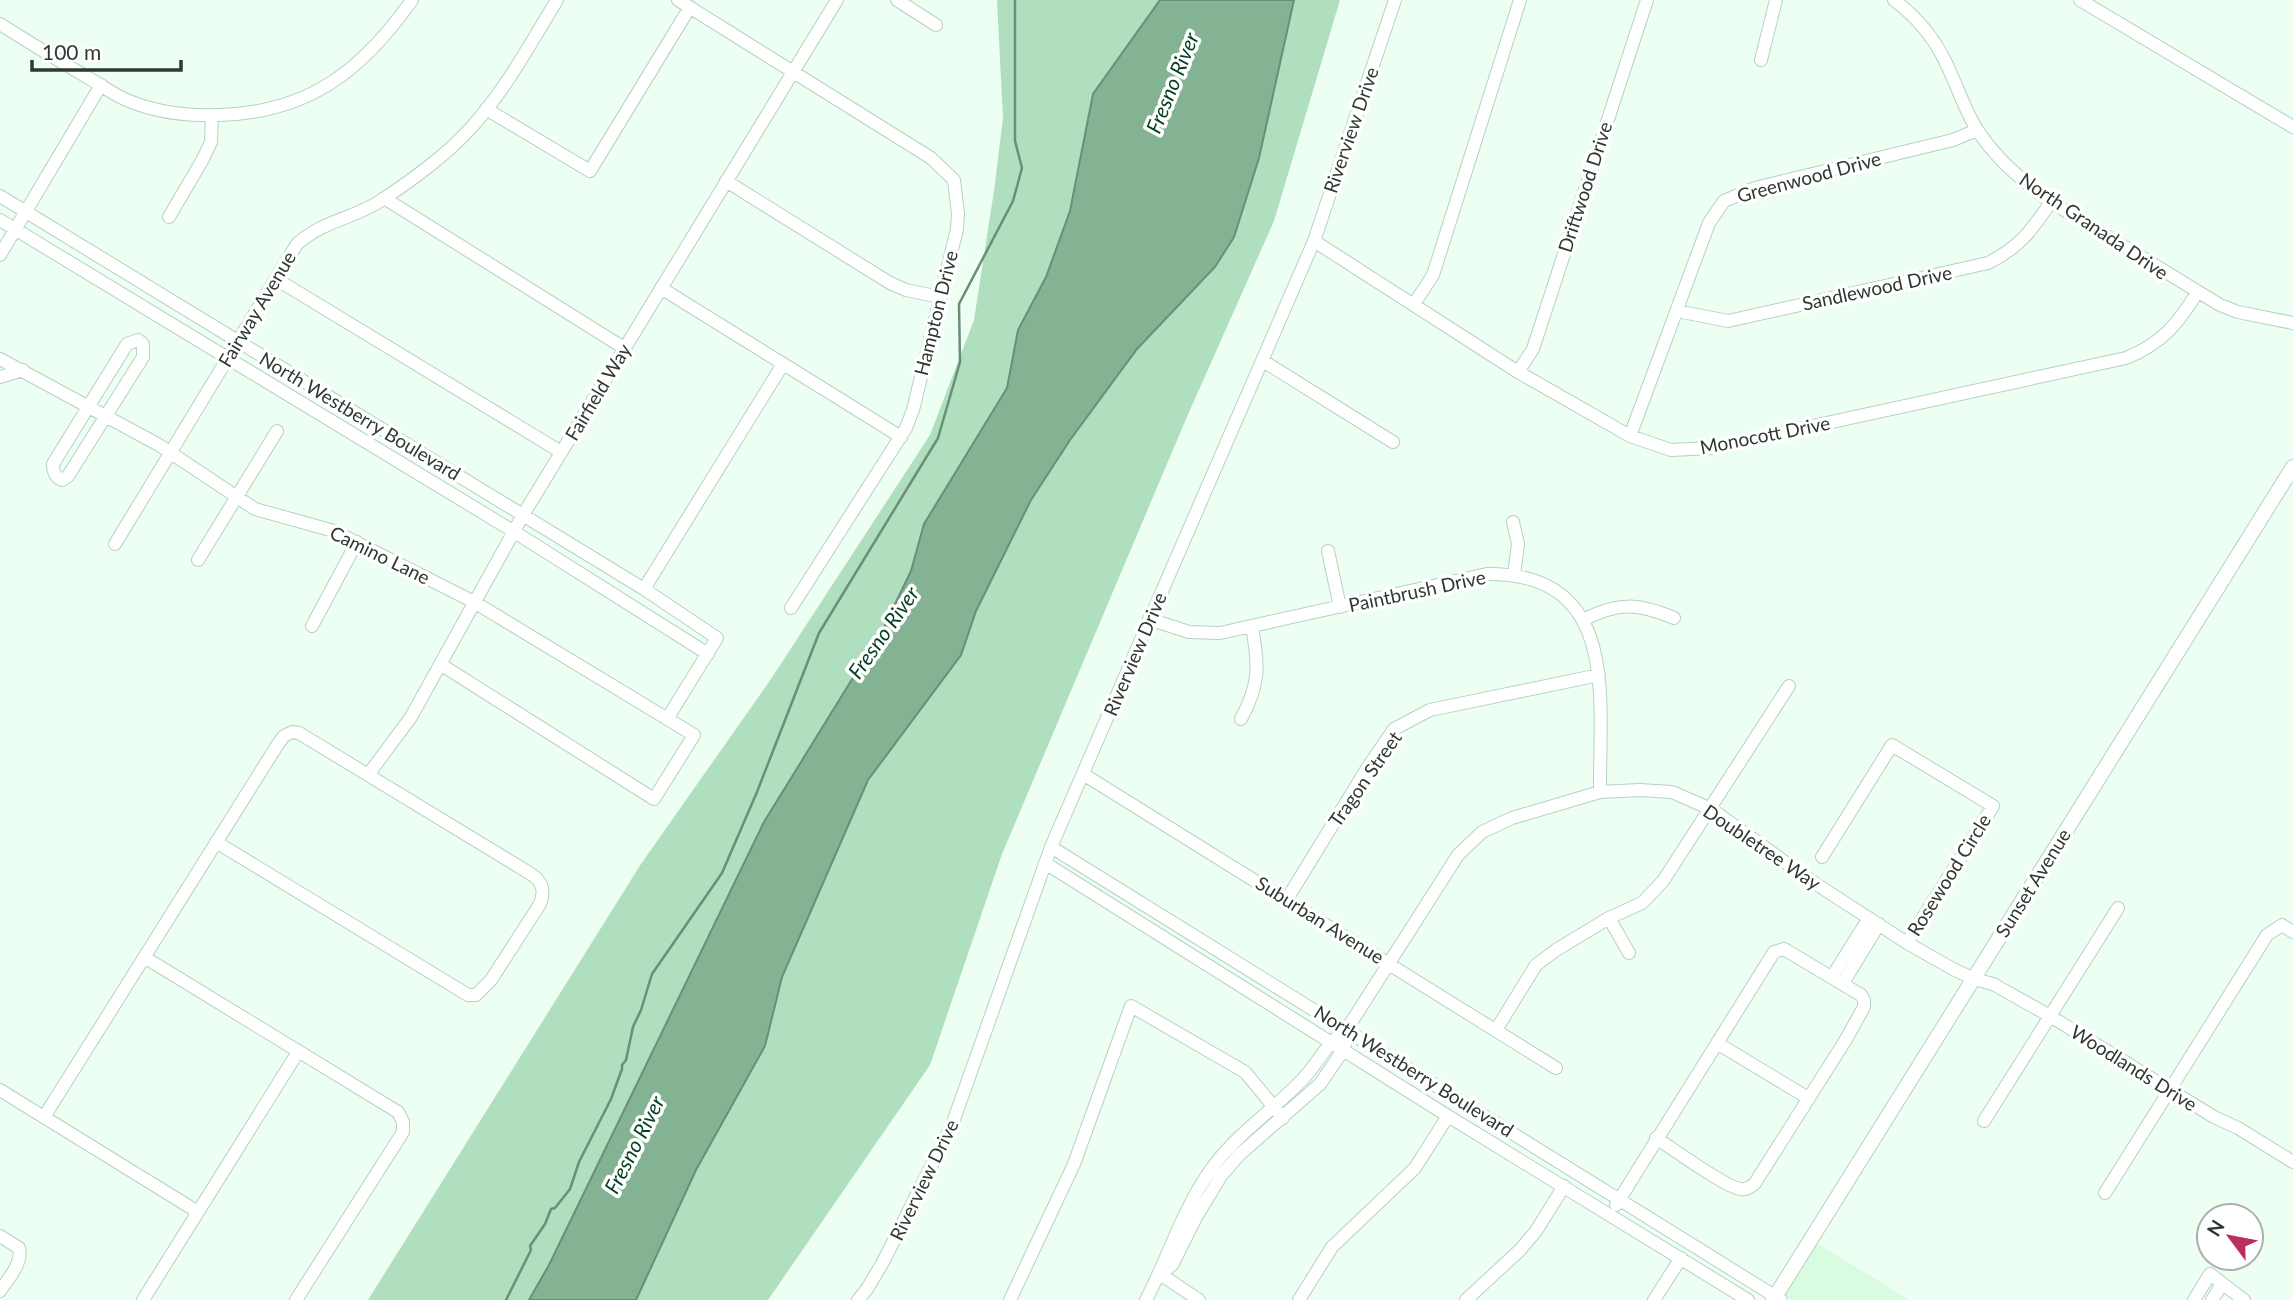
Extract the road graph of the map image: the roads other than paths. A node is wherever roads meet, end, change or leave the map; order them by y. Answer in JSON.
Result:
{"nodes":[{"id":1,"x":412,"y":0,"type":"edge"},
{"id":2,"x":557,"y":0,"type":"edge"},
{"id":3,"x":678,"y":0,"type":"edge"},
{"id":4,"x":837,"y":0,"type":"edge"},
{"id":5,"x":897,"y":0,"type":"edge"},
{"id":6,"x":1395,"y":0,"type":"edge"},
{"id":7,"x":1520,"y":0,"type":"edge"},
{"id":8,"x":1647,"y":0,"type":"edge"},
{"id":9,"x":1776,"y":0,"type":"edge"},
{"id":10,"x":1894,"y":0,"type":"edge"},
{"id":11,"x":2080,"y":0,"type":"edge"},
{"id":12,"x":690,"y":7,"type":"junction"},
{"id":13,"x":0,"y":24,"type":"edge"},
{"id":14,"x":936,"y":24,"type":"dead end"},
{"id":15,"x":1760,"y":60,"type":"dead end"},
{"id":16,"x":792,"y":71,"type":"junction"},
{"id":17,"x":101,"y":85,"type":"junction"},
{"id":18,"x":486,"y":109,"type":"junction"},
{"id":19,"x":212,"y":115,"type":"junction"},
{"id":20,"x":2293,"y":127,"type":"edge"},
{"id":21,"x":1977,"y":130,"type":"junction"},
{"id":22,"x":726,"y":181,"type":"junction"},
{"id":23,"x":0,"y":197,"type":"edge"},
{"id":24,"x":384,"y":198,"type":"junction"},
{"id":25,"x":2051,"y":202,"type":"junction"},
{"id":26,"x":26,"y":212,"type":"junction"},
{"id":27,"x":169,"y":217,"type":"dead end"},
{"id":28,"x":0,"y":220,"type":"edge"},
{"id":29,"x":16,"y":229,"type":"junction"},
{"id":30,"x":1314,"y":241,"type":"junction"},
{"id":31,"x":0,"y":255,"type":"edge"},
{"id":32,"x":276,"y":279,"type":"junction"},
{"id":33,"x":661,"y":288,"type":"junction"},
{"id":34,"x":2197,"y":293,"type":"junction"},
{"id":35,"x":940,"y":297,"type":"junction"},
{"id":36,"x":1414,"y":304,"type":"junction"},
{"id":37,"x":1677,"y":311,"type":"junction"},
{"id":38,"x":2293,"y":323,"type":"edge"},
{"id":39,"x":238,"y":342,"type":"junction"},
{"id":40,"x":624,"y":348,"type":"junction"},
{"id":41,"x":228,"y":358,"type":"junction"},
{"id":42,"x":0,"y":359,"type":"edge"},
{"id":43,"x":1263,"y":361,"type":"junction"},
{"id":44,"x":783,"y":364,"type":"junction"},
{"id":45,"x":23,"y":370,"type":"junction"},
{"id":46,"x":1518,"y":372,"type":"junction"},
{"id":47,"x":0,"y":377,"type":"edge"},
{"id":48,"x":89,"y":405,"type":"junction"},
{"id":49,"x":107,"y":415,"type":"junction"},
{"id":50,"x":277,"y":430,"type":"dead end"},
{"id":51,"x":1630,"y":436,"type":"junction"},
{"id":52,"x":901,"y":437,"type":"junction"},
{"id":53,"x":1393,"y":442,"type":"dead end"},
{"id":54,"x":170,"y":452,"type":"junction"},
{"id":55,"x":561,"y":452,"type":"junction"},
{"id":56,"x":2293,"y":467,"type":"edge"},
{"id":57,"x":236,"y":497,"type":"junction"},
{"id":58,"x":523,"y":515,"type":"junction"},
{"id":59,"x":1513,"y":522,"type":"dead end"},
{"id":60,"x":513,"y":531,"type":"junction"},
{"id":61,"x":357,"y":542,"type":"junction"},
{"id":62,"x":115,"y":544,"type":"dead end"},
{"id":63,"x":1328,"y":551,"type":"dead end"},
{"id":64,"x":198,"y":560,"type":"dead end"},
{"id":65,"x":1514,"y":575,"type":"junction"},
{"id":66,"x":644,"y":589,"type":"junction"},
{"id":67,"x":474,"y":602,"type":"junction"},
{"id":68,"x":1340,"y":607,"type":"junction"},
{"id":69,"x":792,"y":608,"type":"dead end"},
{"id":70,"x":1674,"y":618,"type":"dead end"},
{"id":71,"x":1149,"y":619,"type":"junction"},
{"id":72,"x":1583,"y":620,"type":"junction"},
{"id":73,"x":312,"y":626,"type":"dead end"},
{"id":74,"x":1252,"y":627,"type":"junction"},
{"id":75,"x":708,"y":654,"type":"junction"},
{"id":76,"x":440,"y":664,"type":"junction"},
{"id":77,"x":1599,"y":675,"type":"junction"},
{"id":78,"x":1788,"y":686,"type":"dead end"},
{"id":79,"x":667,"y":719,"type":"junction"},
{"id":80,"x":1241,"y":719,"type":"dead end"},
{"id":81,"x":1083,"y":774,"type":"junction"},
{"id":82,"x":368,"y":775,"type":"junction"},
{"id":83,"x":1600,"y":792,"type":"junction"},
{"id":84,"x":1711,"y":809,"type":"junction"},
{"id":85,"x":216,"y":842,"type":"junction"},
{"id":86,"x":1051,"y":847,"type":"junction"},
{"id":87,"x":1824,"y":855,"type":"dead end"},
{"id":88,"x":1045,"y":863,"type":"junction"},
{"id":89,"x":1287,"y":899,"type":"junction"},
{"id":90,"x":2118,"y":908,"type":"dead end"},
{"id":91,"x":1609,"y":918,"type":"junction"},
{"id":92,"x":1874,"y":921,"type":"junction"},
{"id":93,"x":2288,"y":929,"type":"edge"},
{"id":94,"x":1907,"y":943,"type":"junction"},
{"id":95,"x":1629,"y":953,"type":"dead end"},
{"id":96,"x":144,"y":957,"type":"junction"},
{"id":97,"x":1389,"y":963,"type":"junction"},
{"id":98,"x":1974,"y":979,"type":"junction"},
{"id":99,"x":1837,"y":980,"type":"junction"},
{"id":100,"x":2050,"y":1016,"type":"junction"},
{"id":101,"x":1347,"y":1029,"type":"junction"},
{"id":102,"x":1496,"y":1030,"type":"junction"},
{"id":103,"x":1331,"y":1040,"type":"junction"},
{"id":104,"x":1717,"y":1043,"type":"junction"},
{"id":105,"x":1344,"y":1049,"type":"junction"},
{"id":106,"x":298,"y":1052,"type":"junction"},
{"id":107,"x":1556,"y":1068,"type":"dead end"},
{"id":108,"x":0,"y":1090,"type":"edge"},
{"id":109,"x":2169,"y":1090,"type":"junction"},
{"id":110,"x":1808,"y":1098,"type":"junction"},
{"id":111,"x":1279,"y":1113,"type":"junction"},
{"id":112,"x":1448,"y":1116,"type":"junction"},
{"id":113,"x":44,"y":1117,"type":"junction"},
{"id":114,"x":1984,"y":1121,"type":"dead end"},
{"id":115,"x":1656,"y":1138,"type":"junction"},
{"id":116,"x":2293,"y":1162,"type":"edge"},
{"id":117,"x":1564,"y":1185,"type":"junction"},
{"id":118,"x":2105,"y":1193,"type":"dead end"},
{"id":119,"x":1620,"y":1199,"type":"junction"},
{"id":120,"x":198,"y":1212,"type":"junction"},
{"id":121,"x":1610,"y":1215,"type":"junction"},
{"id":122,"x":0,"y":1236,"type":"edge"},
{"id":123,"x":1681,"y":1258,"type":"junction"},
{"id":124,"x":1160,"y":1274,"type":"junction"},
{"id":125,"x":2222,"y":1284,"type":"junction"},
{"id":126,"x":0,"y":1291,"type":"edge"},
{"id":127,"x":1776,"y":1299,"type":"edge"},
{"id":128,"x":143,"y":1300,"type":"edge"},
{"id":129,"x":296,"y":1300,"type":"edge"},
{"id":130,"x":858,"y":1300,"type":"edge"},
{"id":131,"x":1010,"y":1300,"type":"edge"},
{"id":132,"x":1146,"y":1300,"type":"edge"},
{"id":133,"x":1197,"y":1300,"type":"edge"},
{"id":134,"x":1299,"y":1300,"type":"edge"},
{"id":135,"x":1466,"y":1300,"type":"edge"},
{"id":136,"x":1654,"y":1300,"type":"edge"},
{"id":137,"x":1748,"y":1300,"type":"edge"},
{"id":138,"x":2194,"y":1300,"type":"edge"},
{"id":139,"x":2212,"y":1300,"type":"edge"},
{"id":140,"x":2244,"y":1300,"type":"edge"}],
"edges":[{"from":1,"to":19,"type":"street"},
{"from":2,"to":18,"type":"street","name":"Fairway Avenue"},
{"from":3,"to":12,"type":"street","name":"Hampton Drive"},
{"from":4,"to":16,"type":"street","name":"Fairfield Way"},
{"from":5,"to":14,"type":"street"},
{"from":6,"to":30,"type":"street","name":"Riverview Drive"},
{"from":7,"to":36,"type":"street"},
{"from":8,"to":46,"type":"street","name":"Driftwood Drive"},
{"from":9,"to":15,"type":"street"},
{"from":10,"to":21,"type":"street","name":"North Granada Drive"},
{"from":11,"to":20,"type":"street"},
{"from":12,"to":16,"type":"street","name":"Hampton Drive"},
{"from":12,"to":18,"type":"street"},
{"from":13,"to":17,"type":"street"},
{"from":16,"to":22,"type":"street","name":"Fairfield Way"},
{"from":16,"to":35,"type":"street","name":"Hampton Drive"},
{"from":17,"to":19,"type":"street"},
{"from":17,"to":26,"type":"street"},
{"from":18,"to":24,"type":"street","name":"Fairway Avenue"},
{"from":19,"to":27,"type":"street"},
{"from":21,"to":25,"type":"street","name":"North Granada Drive"},
{"from":21,"to":37,"type":"street","name":"Greenwood Drive"},
{"from":22,"to":33,"type":"street","name":"Fairfield Way"},
{"from":22,"to":35,"type":"street"},
{"from":23,"to":26,"type":"street","name":"North Westberry Boulevard"},
{"from":24,"to":32,"type":"street","name":"Fairway Avenue"},
{"from":24,"to":40,"type":"street"},
{"from":25,"to":34,"type":"street","name":"North Granada Drive"},
{"from":25,"to":37,"type":"street","name":"Sandlewood Drive"},
{"from":26,"to":29,"type":"street"},
{"from":26,"to":39,"type":"street","name":"North Westberry Boulevard"},
{"from":28,"to":29,"type":"street","name":"North Westberry Boulevard"},
{"from":29,"to":31,"type":"street"},
{"from":29,"to":41,"type":"street","name":"North Westberry Boulevard"},
{"from":30,"to":36,"type":"street","name":"Monocott Drive"},
{"from":30,"to":43,"type":"street","name":"Riverview Drive"},
{"from":32,"to":39,"type":"street","name":"Fairway Avenue"},
{"from":32,"to":55,"type":"street"},
{"from":33,"to":40,"type":"street","name":"Fairfield Way"},
{"from":33,"to":44,"type":"street"},
{"from":34,"to":38,"type":"street","name":"North Granada Drive"},
{"from":34,"to":51,"type":"street","name":"Monocott Drive"},
{"from":35,"to":52,"type":"street","name":"Hampton Drive"},
{"from":36,"to":46,"type":"street","name":"Monocott Drive"},
{"from":37,"to":51,"type":"street","name":"Greenwood Drive"},
{"from":39,"to":41,"type":"street","name":"Fairway Avenue"},
{"from":39,"to":58,"type":"street","name":"North Westberry Boulevard"},
{"from":40,"to":55,"type":"street","name":"Fairfield Way"},
{"from":41,"to":54,"type":"street","name":"Fairway Avenue"},
{"from":41,"to":60,"type":"street","name":"North Westberry Boulevard"},
{"from":42,"to":45,"type":"street","name":"Camino Lane"},
{"from":43,"to":53,"type":"street"},
{"from":43,"to":71,"type":"street","name":"Riverview Drive"},
{"from":44,"to":52,"type":"street"},
{"from":44,"to":66,"type":"street"},
{"from":45,"to":47,"type":"street"},
{"from":45,"to":48,"type":"street","name":"Camino Lane"},
{"from":46,"to":51,"type":"street","name":"Monocott Drive"},
{"from":48,"to":49,"type":"street","name":"Camino Lane"},
{"from":48,"to":49,"type":"street"},
{"from":48,"to":49,"type":"street"},
{"from":49,"to":54,"type":"street","name":"Camino Lane"},
{"from":50,"to":57,"type":"street"},
{"from":52,"to":69,"type":"street","name":"Hampton Drive"},
{"from":54,"to":57,"type":"street","name":"Camino Lane"},
{"from":54,"to":62,"type":"street","name":"Fairway Avenue"},
{"from":55,"to":58,"type":"street","name":"Fairfield Way"},
{"from":56,"to":98,"type":"main road","name":"Sunset Avenue"},
{"from":57,"to":61,"type":"street","name":"Camino Lane"},
{"from":57,"to":64,"type":"street"},
{"from":58,"to":60,"type":"street","name":"Fairfield Way"},
{"from":58,"to":66,"type":"street","name":"North Westberry Boulevard"},
{"from":59,"to":65,"type":"street"},
{"from":60,"to":67,"type":"street","name":"Fairfield Way"},
{"from":60,"to":75,"type":"street","name":"North Westberry Boulevard"},
{"from":61,"to":67,"type":"street","name":"Camino Lane"},
{"from":61,"to":73,"type":"street"},
{"from":63,"to":68,"type":"street"},
{"from":65,"to":68,"type":"street","name":"Paintbrush Drive"},
{"from":65,"to":72,"type":"street","name":"Paintbrush Drive"},
{"from":66,"to":75,"type":"street","name":"North Westberry Boulevard"},
{"from":67,"to":76,"type":"street","name":"Fairfield Way"},
{"from":67,"to":79,"type":"street","name":"Camino Lane"},
{"from":68,"to":74,"type":"street","name":"Paintbrush Drive"},
{"from":70,"to":72,"type":"street"},
{"from":71,"to":74,"type":"street","name":"Paintbrush Drive"},
{"from":71,"to":81,"type":"street","name":"Riverview Drive"},
{"from":72,"to":77,"type":"street","name":"Paintbrush Drive"},
{"from":74,"to":80,"type":"street"},
{"from":75,"to":79,"type":"street"},
{"from":76,"to":79,"type":"street","name":"Camino Lane"},
{"from":76,"to":82,"type":"street","name":"Fairfield Way"},
{"from":77,"to":83,"type":"street","name":"Paintbrush Drive"},
{"from":77,"to":89,"type":"street","name":"Tragon Street"},
{"from":78,"to":84,"type":"street"},
{"from":81,"to":86,"type":"street","name":"Riverview Drive"},
{"from":81,"to":89,"type":"street","name":"Suburban Avenue"},
{"from":82,"to":85,"type":"street"},
{"from":82,"to":85,"type":"street"},
{"from":83,"to":84,"type":"street","name":"Doubletree Way"},
{"from":83,"to":97,"type":"street","name":"Doubletree Way"},
{"from":84,"to":91,"type":"street"},
{"from":84,"to":92,"type":"street","name":"Doubletree Way"},
{"from":85,"to":96,"type":"street"},
{"from":86,"to":88,"type":"street","name":"Riverview Drive"},
{"from":86,"to":101,"type":"street","name":"North Westberry Boulevard"},
{"from":87,"to":94,"type":"street","name":"Rosewood Circle"},
{"from":88,"to":103,"type":"street","name":"North Westberry Boulevard"},
{"from":88,"to":130,"type":"street","name":"Riverview Drive"},
{"from":89,"to":97,"type":"street","name":"Suburban Avenue"},
{"from":90,"to":100,"type":"street"},
{"from":91,"to":95,"type":"street"},
{"from":91,"to":102,"type":"street"},
{"from":92,"to":94,"type":"street","name":"Doubletree Way"},
{"from":92,"to":99,"type":"street"},
{"from":93,"to":109,"type":"street"},
{"from":94,"to":98,"type":"street","name":"Doubletree Way"},
{"from":96,"to":106,"type":"street"},
{"from":96,"to":113,"type":"street"},
{"from":97,"to":101,"type":"street","name":"Doubletree Way"},
{"from":97,"to":102,"type":"street","name":"Suburban Avenue"},
{"from":98,"to":100,"type":"street","name":"Woodlands Drive"},
{"from":98,"to":127,"type":"main road","name":"Sunset Avenue"},
{"from":99,"to":104,"type":"street"},
{"from":99,"to":110,"type":"street"},
{"from":100,"to":109,"type":"street","name":"Woodlands Drive"},
{"from":100,"to":114,"type":"street"},
{"from":101,"to":103,"type":"street","name":"Doubletree Way"},
{"from":101,"to":105,"type":"street","name":"Doubletree Way"},
{"from":101,"to":119,"type":"street","name":"North Westberry Boulevard"},
{"from":102,"to":107,"type":"street","name":"Suburban Avenue"},
{"from":103,"to":105,"type":"street","name":"North Westberry Boulevard"},
{"from":103,"to":111,"type":"street","name":"Doubletree Way"},
{"from":104,"to":110,"type":"street"},
{"from":104,"to":115,"type":"street"},
{"from":105,"to":111,"type":"street","name":"Doubletree Way"},
{"from":105,"to":112,"type":"street","name":"North Westberry Boulevard"},
{"from":106,"to":120,"type":"street"},
{"from":106,"to":129,"type":"street"},
{"from":108,"to":113,"type":"street"},
{"from":109,"to":116,"type":"street","name":"Woodlands Drive"},
{"from":109,"to":118,"type":"street"},
{"from":110,"to":115,"type":"street"},
{"from":111,"to":124,"type":"street","name":"Doubletree Way"},
{"from":111,"to":131,"type":"street"},
{"from":112,"to":117,"type":"street","name":"North Westberry Boulevard"},
{"from":112,"to":134,"type":"street"},
{"from":113,"to":120,"type":"street"},
{"from":115,"to":119,"type":"street"},
{"from":117,"to":121,"type":"street","name":"North Westberry Boulevard"},
{"from":117,"to":135,"type":"street"},
{"from":119,"to":121,"type":"street"},
{"from":119,"to":127,"type":"street","name":"North Westberry Boulevard"},
{"from":120,"to":128,"type":"street"},
{"from":121,"to":123,"type":"street","name":"North Westberry Boulevard"},
{"from":122,"to":126,"type":"street"},
{"from":123,"to":136,"type":"street"},
{"from":123,"to":137,"type":"street","name":"North Westberry Boulevard"},
{"from":124,"to":132,"type":"street","name":"Doubletree Way"},
{"from":124,"to":133,"type":"street"},
{"from":125,"to":138,"type":"street"},
{"from":125,"to":139,"type":"street"},
{"from":125,"to":140,"type":"street"}]}
